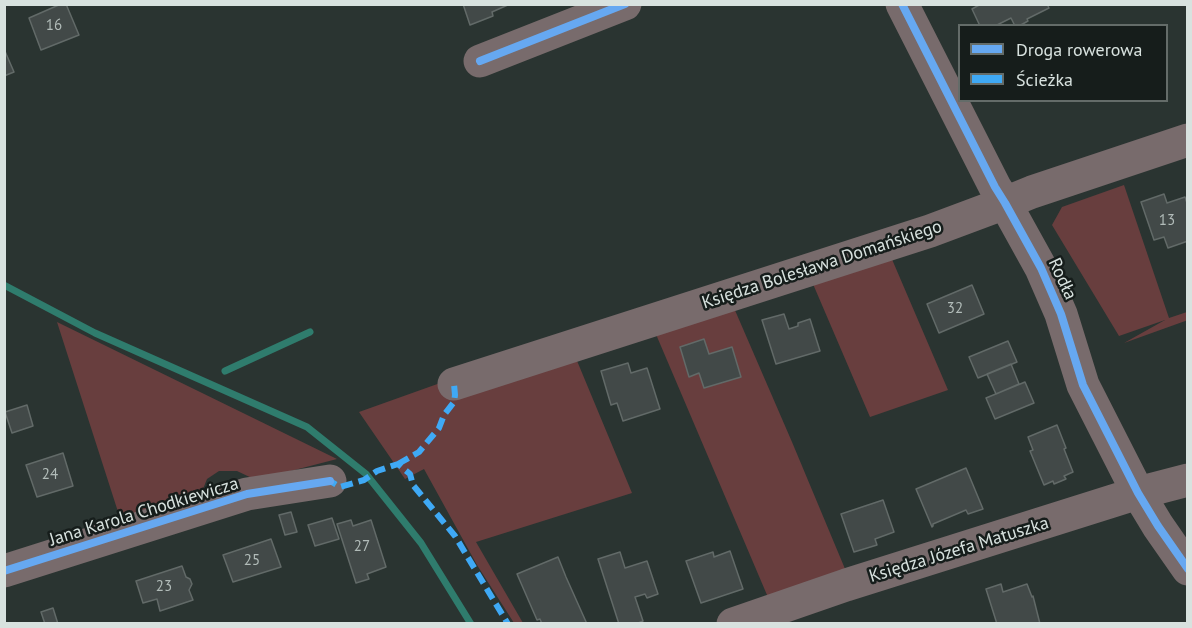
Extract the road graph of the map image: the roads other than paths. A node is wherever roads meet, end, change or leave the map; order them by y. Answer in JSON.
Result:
{"nodes":[{"id":1,"x":625,"y":4,"type":"edge"},
{"id":2,"x":902,"y":4,"type":"edge"},
{"id":3,"x":480,"y":61,"type":"dead end"},
{"id":4,"x":1188,"y":140,"type":"edge"},
{"id":5,"x":1005,"y":203,"type":"junction"},
{"id":6,"x":454,"y":384,"type":"dead end"},
{"id":7,"x":1188,"y":480,"type":"edge"},
{"id":8,"x":330,"y":481,"type":"dead end"},
{"id":9,"x":1138,"y":494,"type":"junction"},
{"id":10,"x":1188,"y":569,"type":"edge"},
{"id":11,"x":4,"y":572,"type":"edge"},
{"id":12,"x":733,"y":624,"type":"edge"}],
"edges":[{"from":1,"to":3,"type":"street"},
{"from":2,"to":5,"type":"street","name":"Rodła"},
{"from":4,"to":5,"type":"street","name":"Księdza Bolesława Domańskiego"},
{"from":5,"to":6,"type":"street","name":"Księdza Bolesława Domańskiego"},
{"from":5,"to":9,"type":"street","name":"Rodła"},
{"from":7,"to":9,"type":"street","name":"Księdza Józefa Matuszka"},
{"from":8,"to":11,"type":"street","name":"Jana Karola Chodkiewicza"},
{"from":9,"to":10,"type":"street","name":"Rodła"},
{"from":9,"to":12,"type":"street","name":"Księdza Józefa Matuszka"}]}
